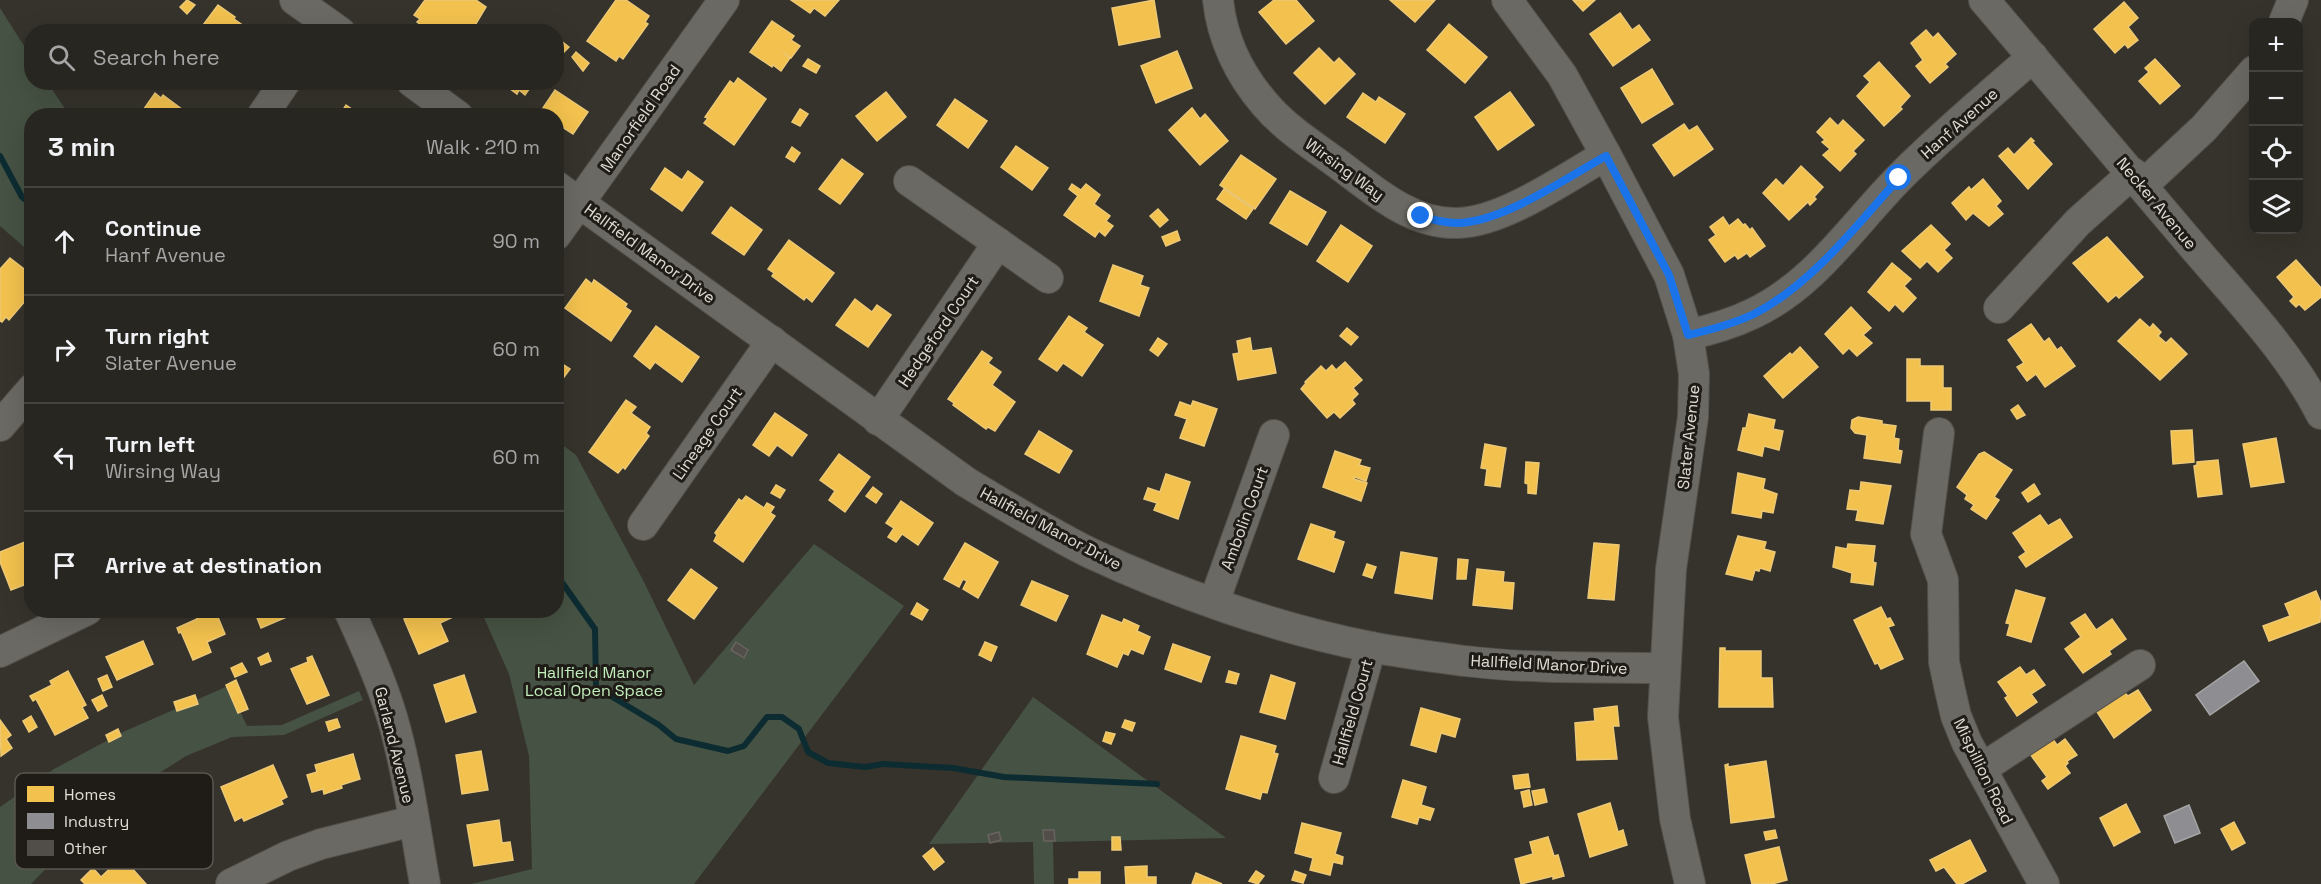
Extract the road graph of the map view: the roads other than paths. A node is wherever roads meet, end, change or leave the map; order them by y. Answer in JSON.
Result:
{"nodes":[{"id":1,"x":296,"y":0,"type":"edge"},
{"id":2,"x":724,"y":0,"type":"edge"},
{"id":3,"x":1218,"y":0,"type":"edge"},
{"id":4,"x":1507,"y":0,"type":"edge"},
{"id":5,"x":1984,"y":0,"type":"edge"},
{"id":6,"x":2293,"y":0,"type":"edge"},
{"id":7,"x":2286,"y":18,"type":"edge"},
{"id":8,"x":324,"y":24,"type":"edge"},
{"id":9,"x":2033,"y":57,"type":"junction"},
{"id":10,"x":2252,"y":72,"type":"edge"},
{"id":11,"x":280,"y":90,"type":"edge"},
{"id":12,"x":423,"y":90,"type":"edge"},
{"id":13,"x":267,"y":108,"type":"edge"},
{"id":14,"x":447,"y":108,"type":"edge"},
{"id":15,"x":1606,"y":156,"type":"junction"},
{"id":16,"x":2138,"y":179,"type":"junction"},
{"id":17,"x":909,"y":181,"type":"dead end"},
{"id":18,"x":568,"y":194,"type":"edge"},
{"id":19,"x":998,"y":243,"type":"junction"},
{"id":20,"x":1048,"y":278,"type":"dead end"},
{"id":21,"x":1999,"y":308,"type":"dead end"},
{"id":22,"x":1688,"y":335,"type":"junction"},
{"id":23,"x":772,"y":341,"type":"junction"},
{"id":24,"x":24,"y":398,"type":"edge"},
{"id":25,"x":2321,"y":414,"type":"edge"},
{"id":26,"x":878,"y":420,"type":"junction"},
{"id":27,"x":0,"y":426,"type":"edge"},
{"id":28,"x":1939,"y":433,"type":"dead end"},
{"id":29,"x":1274,"y":435,"type":"dead end"},
{"id":30,"x":643,"y":525,"type":"dead end"},
{"id":31,"x":1214,"y":602,"type":"junction"},
{"id":32,"x":70,"y":618,"type":"edge"},
{"id":33,"x":353,"y":618,"type":"edge"},
{"id":34,"x":1371,"y":647,"type":"junction"},
{"id":35,"x":0,"y":652,"type":"edge"},
{"id":36,"x":2140,"y":664,"type":"dead end"},
{"id":37,"x":1664,"y":668,"type":"junction"},
{"id":38,"x":1980,"y":769,"type":"junction"},
{"id":39,"x":1334,"y":778,"type":"dead end"},
{"id":40,"x":413,"y":821,"type":"junction"},
{"id":41,"x":231,"y":884,"type":"edge"},
{"id":42,"x":425,"y":884,"type":"edge"},
{"id":43,"x":1690,"y":884,"type":"edge"},
{"id":44,"x":2044,"y":884,"type":"edge"}],
"edges":[{"from":1,"to":8,"type":"street"},
{"from":2,"to":18,"type":"street","name":"Manorfield Road"},
{"from":3,"to":15,"type":"street","name":"Wirsing Way"},
{"from":4,"to":15,"type":"street","name":"Slater Avenue"},
{"from":5,"to":9,"type":"street","name":"Necker Avenue"},
{"from":6,"to":7,"type":"street"},
{"from":9,"to":16,"type":"street","name":"Necker Avenue"},
{"from":9,"to":22,"type":"street","name":"Hanf Avenue"},
{"from":10,"to":16,"type":"street"},
{"from":11,"to":13,"type":"street"},
{"from":12,"to":14,"type":"street"},
{"from":15,"to":22,"type":"street","name":"Slater Avenue"},
{"from":16,"to":21,"type":"street"},
{"from":16,"to":25,"type":"street","name":"Necker Avenue"},
{"from":17,"to":19,"type":"street"},
{"from":18,"to":23,"type":"street","name":"Hallfield Manor Drive"},
{"from":19,"to":20,"type":"street"},
{"from":19,"to":26,"type":"street","name":"Hedgeford Court"},
{"from":22,"to":37,"type":"street","name":"Slater Avenue"},
{"from":23,"to":26,"type":"street","name":"Hallfield Manor Drive"},
{"from":23,"to":30,"type":"street","name":"Lineage Court"},
{"from":24,"to":27,"type":"street"},
{"from":26,"to":31,"type":"street","name":"Hallfield Manor Drive"},
{"from":28,"to":38,"type":"street","name":"Mispillion Road"},
{"from":29,"to":31,"type":"street","name":"Ambolin Court"},
{"from":31,"to":34,"type":"street","name":"Hallfield Manor Drive"},
{"from":32,"to":35,"type":"street"},
{"from":33,"to":40,"type":"street","name":"Garland Avenue"},
{"from":34,"to":37,"type":"street","name":"Hallfield Manor Drive"},
{"from":34,"to":39,"type":"street","name":"Hallfield Court"},
{"from":36,"to":38,"type":"street"},
{"from":37,"to":43,"type":"street","name":"Slater Avenue"},
{"from":38,"to":44,"type":"street","name":"Mispillion Road"},
{"from":40,"to":41,"type":"street"},
{"from":40,"to":42,"type":"street","name":"Garland Avenue"}]}
